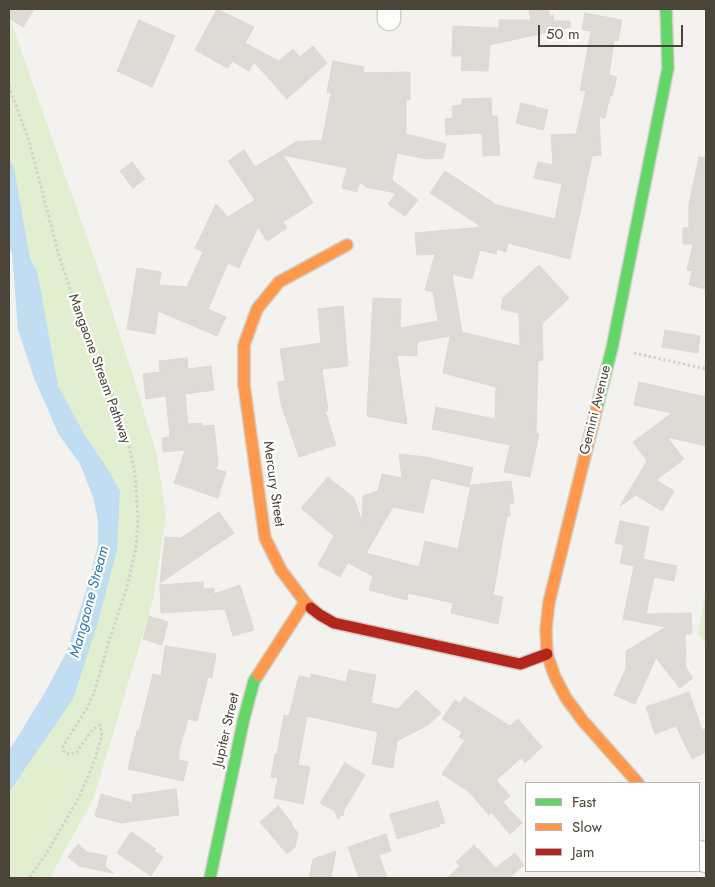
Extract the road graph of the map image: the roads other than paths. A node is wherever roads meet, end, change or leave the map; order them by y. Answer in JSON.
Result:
{"nodes":[{"id":1,"x":666,"y":9,"type":"edge"},
{"id":2,"x":348,"y":245,"type":"dead end"},
{"id":3,"x":305,"y":602,"type":"junction"},
{"id":4,"x":547,"y":654,"type":"junction"},
{"id":5,"x":637,"y":782,"type":"edge"},
{"id":6,"x":210,"y":878,"type":"edge"}],
"edges":[{"from":1,"to":4,"type":"street","name":"Gemini Avenue"},
{"from":2,"to":3,"type":"street","name":"Mercury Street"},
{"from":3,"to":4,"type":"street","name":"Mercury Street"},
{"from":3,"to":6,"type":"street","name":"Jupiter Street"},
{"from":4,"to":5,"type":"street","name":"Gemini Avenue"}]}
